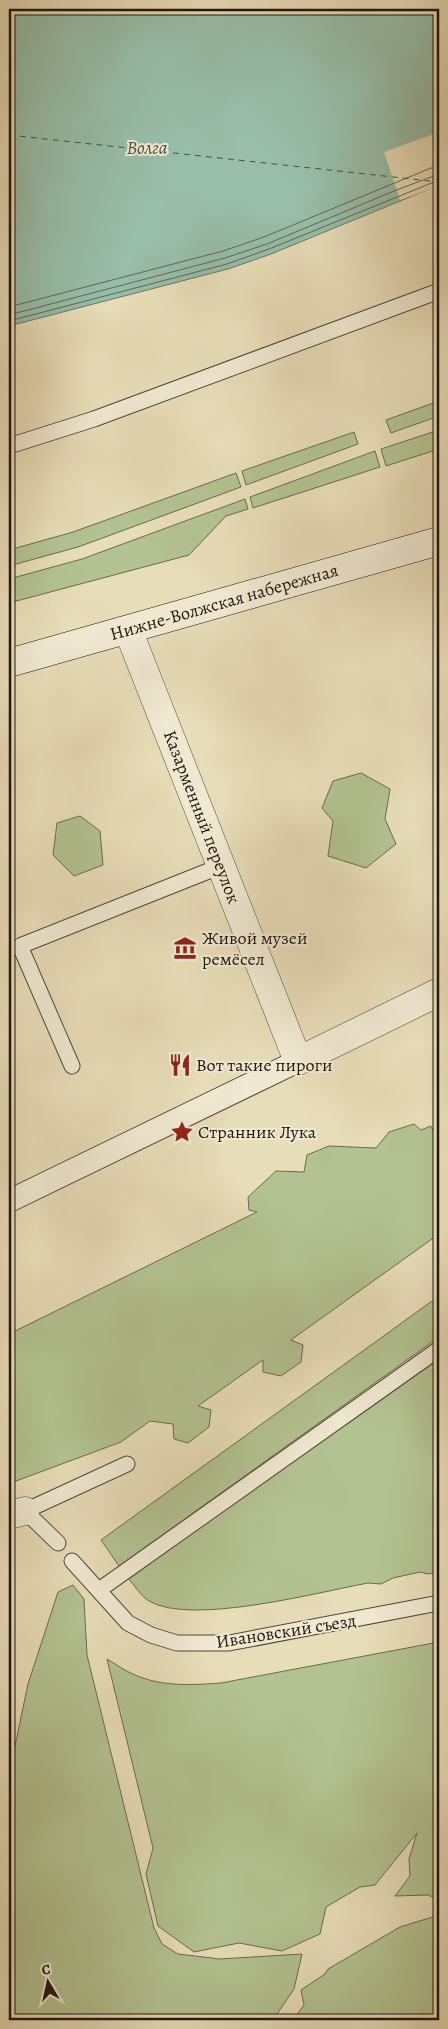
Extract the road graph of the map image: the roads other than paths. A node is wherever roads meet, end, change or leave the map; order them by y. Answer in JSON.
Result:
{"nodes":[{"id":1,"x":439,"y":291,"type":"edge"},
{"id":2,"x":9,"y":446,"type":"edge"},
{"id":3,"x":439,"y":540,"type":"edge"},
{"id":4,"x":128,"y":630,"type":"junction"},
{"id":5,"x":9,"y":663,"type":"edge"},
{"id":6,"x":221,"y":866,"type":"junction"},
{"id":7,"x":439,"y":992,"type":"edge"},
{"id":8,"x":298,"y":1061,"type":"junction"},
{"id":9,"x":72,"y":1066,"type":"dead end"},
{"id":10,"x":9,"y":1201,"type":"edge"},
{"id":11,"x":439,"y":1349,"type":"edge"},
{"id":12,"x":127,"y":1464,"type":"dead end"},
{"id":13,"x":17,"y":1513,"type":"edge"},
{"id":14,"x":58,"y":1543,"type":"dead end"},
{"id":15,"x":72,"y":1561,"type":"dead end"},
{"id":16,"x":99,"y":1590,"type":"junction"},
{"id":17,"x":439,"y":1603,"type":"edge"}],
"edges":[{"from":1,"to":2,"type":"lane"},
{"from":3,"to":4,"type":"street","name":"Нижне-Волжская набережная"},
{"from":4,"to":5,"type":"street","name":"Нижне-Волжская набережная"},
{"from":4,"to":6,"type":"street","name":"Казарменный переулок"},
{"from":6,"to":8,"type":"street","name":"Казарменный переулок"},
{"from":6,"to":9,"type":"lane"},
{"from":7,"to":8,"type":"street"},
{"from":8,"to":10,"type":"street"},
{"from":11,"to":16,"type":"lane"},
{"from":12,"to":13,"type":"lane"},
{"from":13,"to":14,"type":"lane"},
{"from":15,"to":16,"type":"lane","name":"Ивановский съезд"},
{"from":16,"to":17,"type":"lane","name":"Ивановский съезд"}]}
